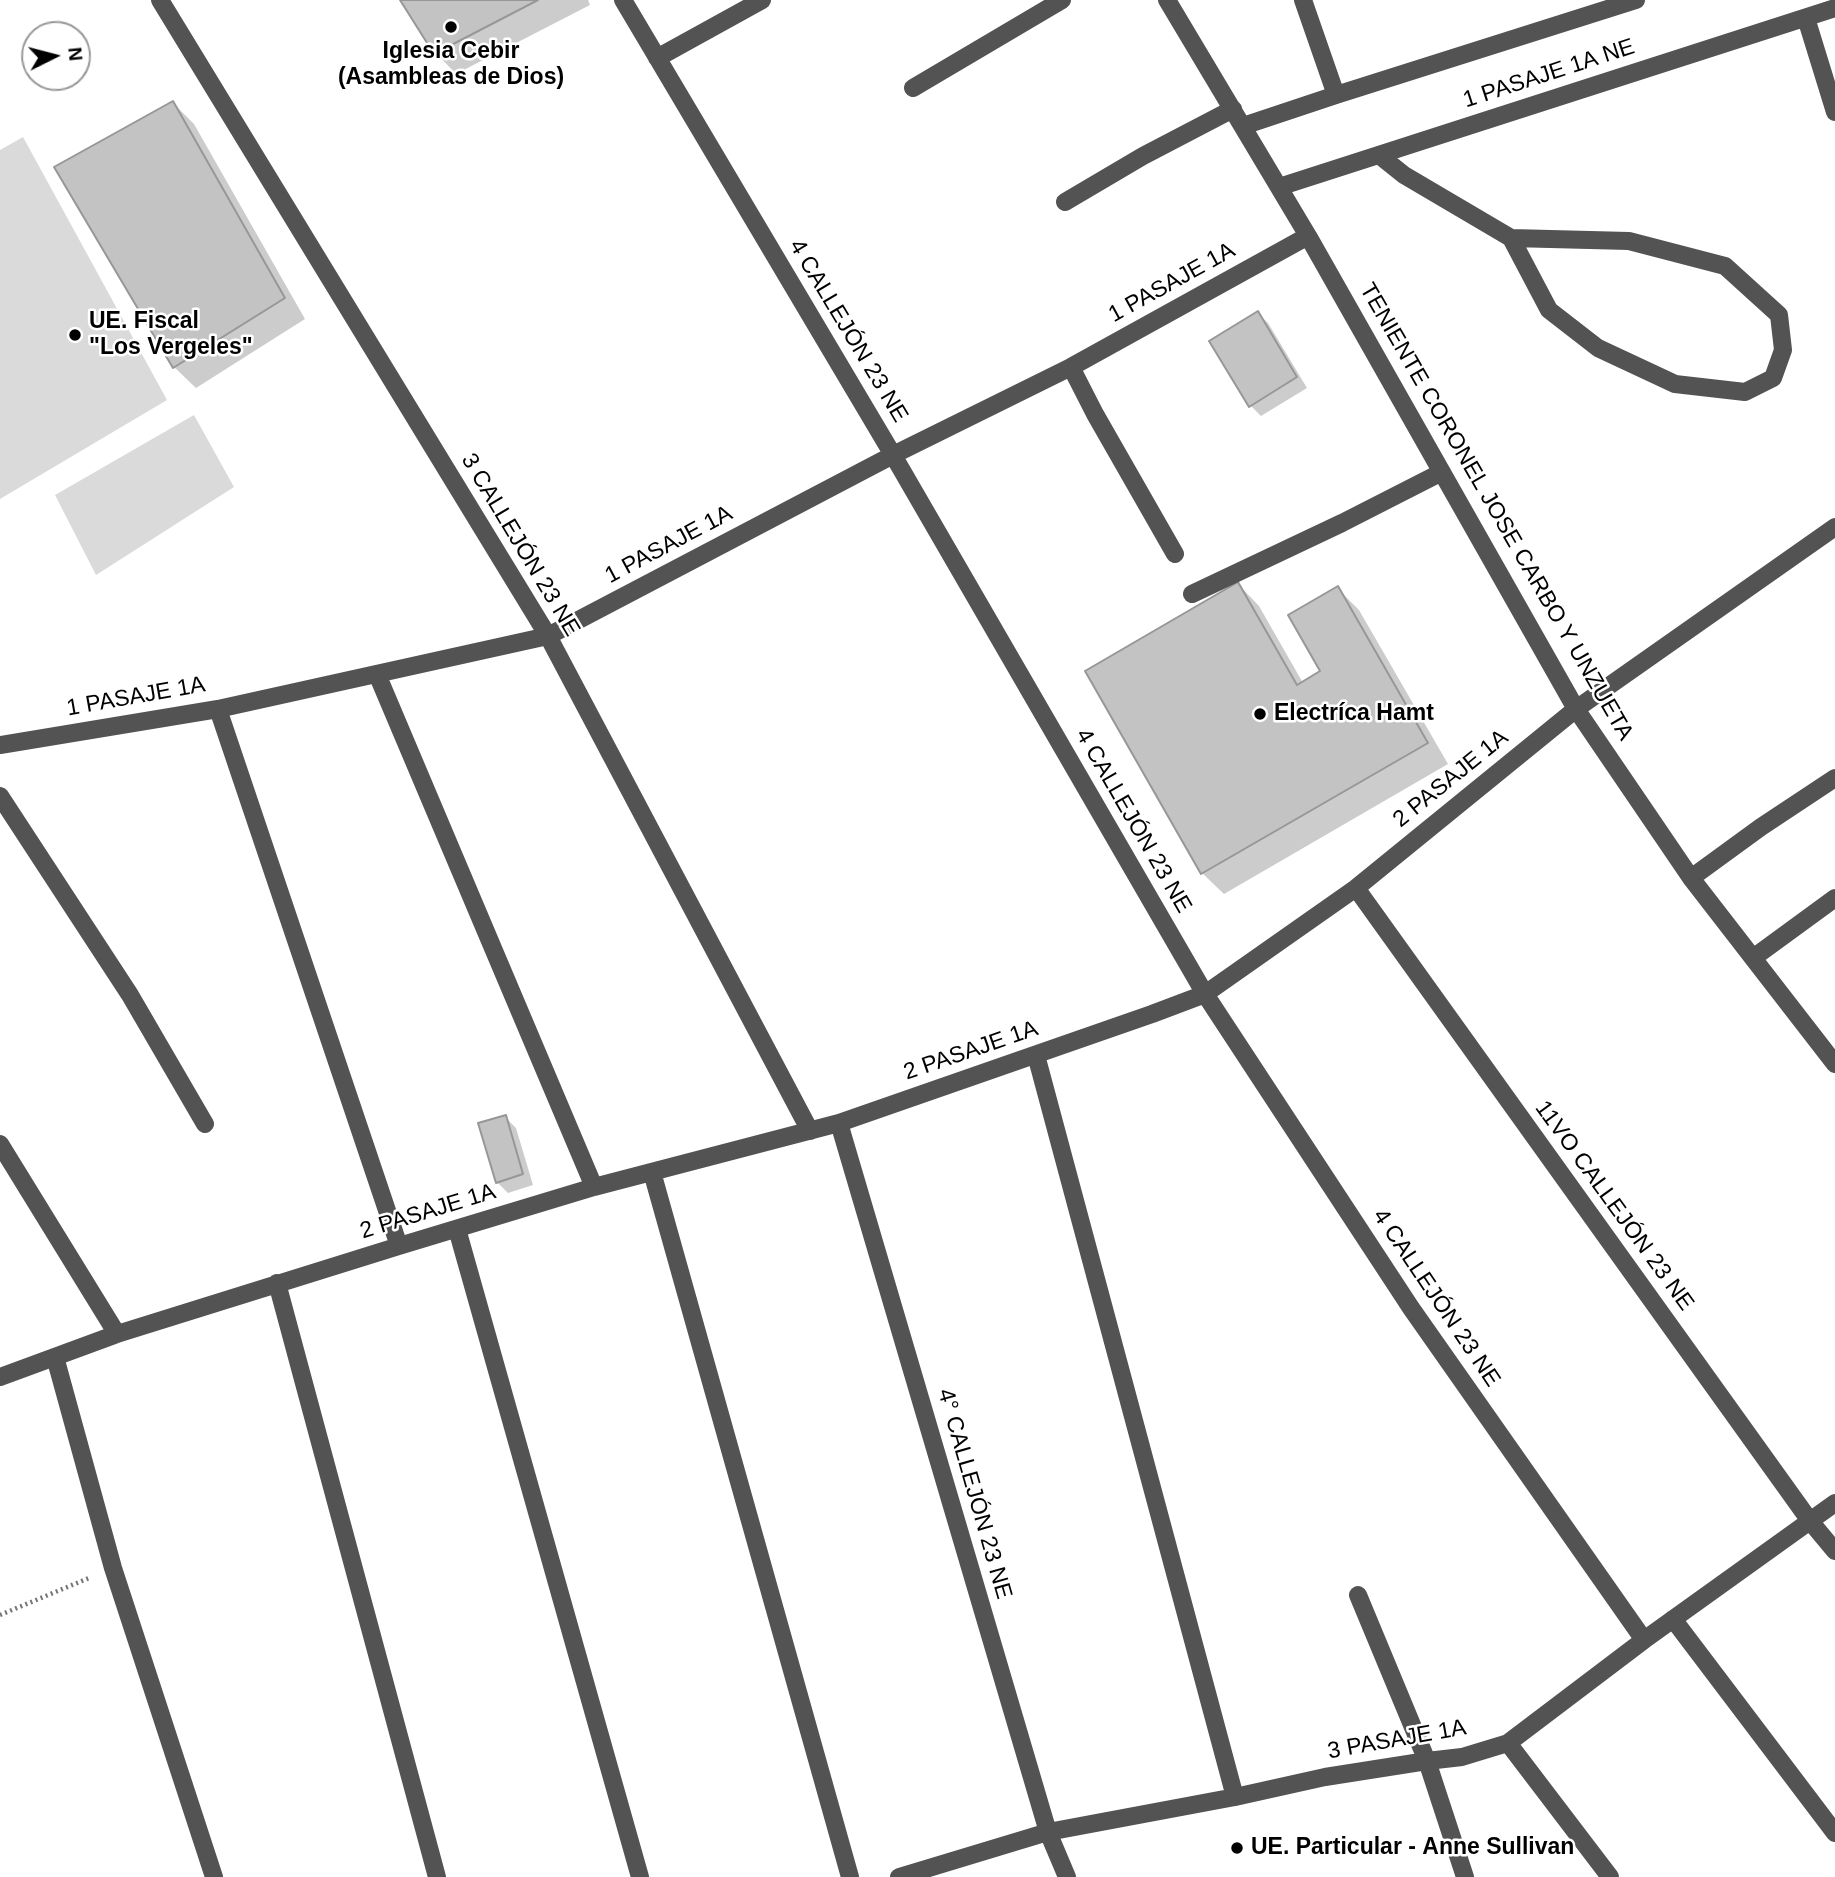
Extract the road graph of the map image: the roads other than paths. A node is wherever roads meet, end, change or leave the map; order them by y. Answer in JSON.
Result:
{"nodes":[{"id":1,"x":160,"y":0,"type":"edge"},
{"id":2,"x":623,"y":0,"type":"edge"},
{"id":3,"x":762,"y":0,"type":"edge"},
{"id":4,"x":1062,"y":0,"type":"edge"},
{"id":5,"x":1167,"y":0,"type":"edge"},
{"id":6,"x":1303,"y":0,"type":"edge"},
{"id":7,"x":1636,"y":0,"type":"edge"},
{"id":8,"x":1835,"y":8,"type":"edge"},
{"id":9,"x":1806,"y":18,"type":"junction"},
{"id":10,"x":657,"y":58,"type":"junction"},
{"id":11,"x":913,"y":88,"type":"dead end"},
{"id":12,"x":1336,"y":95,"type":"junction"},
{"id":13,"x":1233,"y":109,"type":"junction"},
{"id":14,"x":1835,"y":112,"type":"edge"},
{"id":15,"x":1243,"y":126,"type":"junction"},
{"id":16,"x":1379,"y":155,"type":"junction"},
{"id":17,"x":1279,"y":187,"type":"junction"},
{"id":18,"x":1065,"y":202,"type":"dead end"},
{"id":19,"x":1308,"y":236,"type":"junction"},
{"id":20,"x":1511,"y":238,"type":"junction"},
{"id":21,"x":1071,"y":367,"type":"junction"},
{"id":22,"x":893,"y":455,"type":"junction"},
{"id":23,"x":1442,"y":471,"type":"junction"},
{"id":24,"x":1835,"y":527,"type":"edge"},
{"id":25,"x":1175,"y":554,"type":"dead end"},
{"id":26,"x":1192,"y":593,"type":"dead end"},
{"id":27,"x":548,"y":636,"type":"junction"},
{"id":28,"x":377,"y":674,"type":"junction"},
{"id":29,"x":218,"y":709,"type":"junction"},
{"id":30,"x":1576,"y":709,"type":"junction"},
{"id":31,"x":0,"y":745,"type":"edge"},
{"id":32,"x":1835,"y":778,"type":"edge"},
{"id":33,"x":0,"y":796,"type":"edge"},
{"id":34,"x":1691,"y":878,"type":"junction"},
{"id":35,"x":1356,"y":888,"type":"junction"},
{"id":36,"x":1835,"y":898,"type":"edge"},
{"id":37,"x":1753,"y":958,"type":"junction"},
{"id":38,"x":1205,"y":994,"type":"junction"},
{"id":39,"x":1036,"y":1055,"type":"junction"},
{"id":40,"x":1835,"y":1064,"type":"edge"},
{"id":41,"x":839,"y":1123,"type":"junction"},
{"id":42,"x":205,"y":1124,"type":"dead end"},
{"id":43,"x":810,"y":1131,"type":"junction"},
{"id":44,"x":0,"y":1144,"type":"edge"},
{"id":45,"x":652,"y":1172,"type":"junction"},
{"id":46,"x":594,"y":1186,"type":"junction"},
{"id":47,"x":457,"y":1229,"type":"junction"},
{"id":48,"x":399,"y":1246,"type":"junction"},
{"id":49,"x":277,"y":1283,"type":"junction"},
{"id":50,"x":117,"y":1334,"type":"junction"},
{"id":51,"x":55,"y":1357,"type":"junction"},
{"id":52,"x":0,"y":1377,"type":"edge"},
{"id":53,"x":1835,"y":1503,"type":"edge"},
{"id":54,"x":1810,"y":1521,"type":"junction"},
{"id":55,"x":1835,"y":1551,"type":"edge"},
{"id":56,"x":1358,"y":1595,"type":"dead end"},
{"id":57,"x":1673,"y":1619,"type":"junction"},
{"id":58,"x":1644,"y":1640,"type":"junction"},
{"id":59,"x":1508,"y":1742,"type":"junction"},
{"id":60,"x":1427,"y":1761,"type":"junction"},
{"id":61,"x":1235,"y":1797,"type":"junction"},
{"id":62,"x":1048,"y":1832,"type":"junction"},
{"id":63,"x":1835,"y":1833,"type":"edge"},
{"id":64,"x":214,"y":1877,"type":"edge"},
{"id":65,"x":437,"y":1877,"type":"edge"},
{"id":66,"x":640,"y":1877,"type":"edge"},
{"id":67,"x":850,"y":1877,"type":"edge"},
{"id":68,"x":899,"y":1877,"type":"edge"},
{"id":69,"x":1067,"y":1877,"type":"edge"},
{"id":70,"x":1465,"y":1877,"type":"edge"},
{"id":71,"x":1610,"y":1877,"type":"edge"}],
"edges":[{"from":1,"to":27,"type":"street","name":"3 CALLEJÓN 23 NE"},
{"from":2,"to":10,"type":"street","name":"4 CALLEJÓN 23 NE"},
{"from":3,"to":10,"type":"street"},
{"from":4,"to":11,"type":"street"},
{"from":5,"to":13,"type":"street","name":"TENIENTE CORONEL JOSE CARBO Y UNZUETA"},
{"from":6,"to":12,"type":"street"},
{"from":7,"to":12,"type":"street","name":"1 PASAJE 1A NE"},
{"from":8,"to":9,"type":"street","name":"1 PASAJE 1A NE"},
{"from":9,"to":14,"type":"street"},
{"from":9,"to":16,"type":"street","name":"1 PASAJE 1A NE"},
{"from":10,"to":22,"type":"street","name":"4 CALLEJÓN 23 NE"},
{"from":12,"to":15,"type":"street","name":"1 PASAJE 1A NE"},
{"from":13,"to":15,"type":"street","name":"TENIENTE CORONEL JOSE CARBO Y UNZUETA"},
{"from":13,"to":18,"type":"street"},
{"from":15,"to":17,"type":"street","name":"TENIENTE CORONEL JOSE CARBO Y UNZUETA"},
{"from":16,"to":17,"type":"street","name":"1 PASAJE 1A NE"},
{"from":16,"to":20,"type":"street"},
{"from":17,"to":19,"type":"street","name":"TENIENTE CORONEL JOSE CARBO Y UNZUETA"},
{"from":19,"to":21,"type":"street","name":"1 PASAJE 1A"},
{"from":19,"to":23,"type":"street","name":"TENIENTE CORONEL JOSE CARBO Y UNZUETA"},
{"from":20,"to":20,"type":"street"},
{"from":21,"to":22,"type":"street","name":"1 PASAJE 1A"},
{"from":21,"to":25,"type":"street"},
{"from":22,"to":27,"type":"street","name":"1 PASAJE 1A"},
{"from":22,"to":38,"type":"street","name":"4 CALLEJÓN 23 NE"},
{"from":23,"to":26,"type":"street"},
{"from":23,"to":30,"type":"street","name":"TENIENTE CORONEL JOSE CARBO Y UNZUETA"},
{"from":24,"to":30,"type":"street","name":"2 PASAJE 1A"},
{"from":27,"to":28,"type":"street","name":"1 PASAJE 1A"},
{"from":27,"to":43,"type":"street","name":"3 CALLEJÓN 23 NE"},
{"from":28,"to":29,"type":"street","name":"1 PASAJE 1A"},
{"from":28,"to":46,"type":"street"},
{"from":29,"to":31,"type":"street","name":"1 PASAJE 1A"},
{"from":29,"to":48,"type":"street"},
{"from":30,"to":34,"type":"street","name":"TENIENTE CORONEL JOSE CARBO Y UNZUETA"},
{"from":30,"to":35,"type":"street","name":"2 PASAJE 1A"},
{"from":32,"to":34,"type":"street"},
{"from":33,"to":42,"type":"street"},
{"from":34,"to":37,"type":"street","name":"TENIENTE CORONEL JOSE CARBO Y UNZUETA"},
{"from":35,"to":38,"type":"street","name":"2 PASAJE 1A"},
{"from":35,"to":54,"type":"street","name":"11VO CALLEJÓN 23 NE"},
{"from":36,"to":37,"type":"street"},
{"from":37,"to":40,"type":"street","name":"TENIENTE CORONEL JOSE CARBO Y UNZUETA"},
{"from":38,"to":39,"type":"street","name":"2 PASAJE 1A"},
{"from":38,"to":58,"type":"street","name":"4 CALLEJÓN 23 NE"},
{"from":39,"to":41,"type":"street","name":"2 PASAJE 1A"},
{"from":39,"to":61,"type":"street"},
{"from":41,"to":43,"type":"street","name":"2 PASAJE 1A"},
{"from":41,"to":62,"type":"street","name":"4° CALLEJÓN 23 NE"},
{"from":43,"to":45,"type":"street","name":"2 PASAJE 1A"},
{"from":44,"to":50,"type":"street"},
{"from":45,"to":46,"type":"street","name":"2 PASAJE 1A"},
{"from":45,"to":67,"type":"street"},
{"from":46,"to":47,"type":"street","name":"2 PASAJE 1A"},
{"from":47,"to":48,"type":"street","name":"2 PASAJE 1A"},
{"from":47,"to":66,"type":"street"},
{"from":48,"to":49,"type":"street","name":"2 PASAJE 1A"},
{"from":49,"to":50,"type":"street","name":"2 PASAJE 1A"},
{"from":49,"to":65,"type":"street"},
{"from":50,"to":51,"type":"street","name":"2 PASAJE 1A"},
{"from":51,"to":52,"type":"street","name":"2 PASAJE 1A"},
{"from":51,"to":64,"type":"street"},
{"from":53,"to":54,"type":"street","name":"3 PASAJE 1A"},
{"from":54,"to":55,"type":"street","name":"11VO CALLEJÓN 23 NE"},
{"from":54,"to":57,"type":"street","name":"3 PASAJE 1A"},
{"from":56,"to":60,"type":"street"},
{"from":57,"to":58,"type":"street","name":"3 PASAJE 1A"},
{"from":57,"to":63,"type":"street"},
{"from":58,"to":59,"type":"street","name":"3 PASAJE 1A"},
{"from":59,"to":60,"type":"street","name":"3 PASAJE 1A"},
{"from":59,"to":71,"type":"street"},
{"from":60,"to":61,"type":"street","name":"3 PASAJE 1A"},
{"from":60,"to":70,"type":"street"},
{"from":61,"to":62,"type":"street","name":"3 PASAJE 1A"},
{"from":62,"to":68,"type":"street","name":"3 PASAJE 1A"},
{"from":62,"to":69,"type":"street","name":"4° CALLEJÓN 23 NE"}]}
